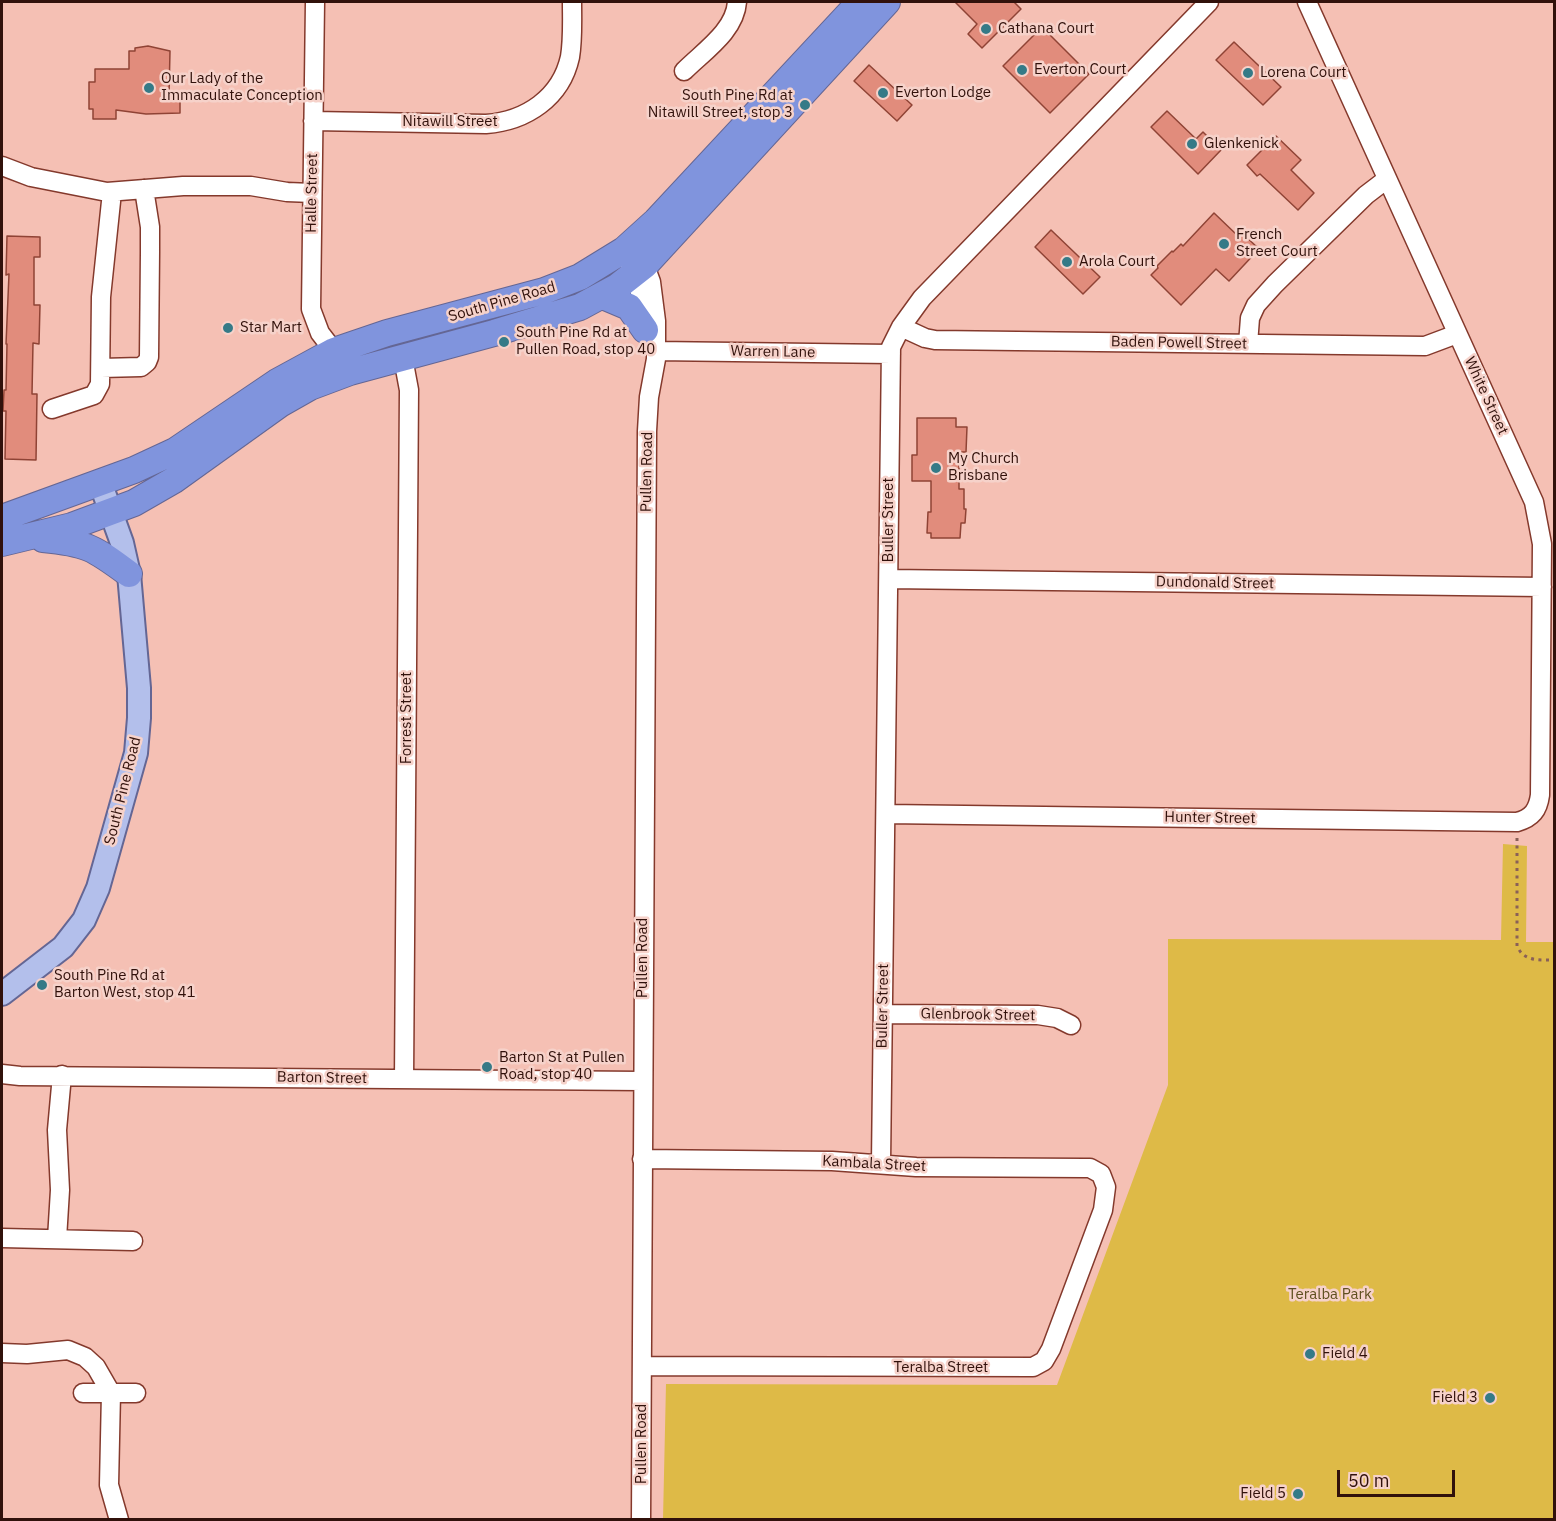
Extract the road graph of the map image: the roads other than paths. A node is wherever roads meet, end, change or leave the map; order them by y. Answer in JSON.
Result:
{"nodes":[{"id":1,"x":315,"y":2,"type":"edge"},
{"id":2,"x":572,"y":2,"type":"edge"},
{"id":3,"x":737,"y":2,"type":"edge"},
{"id":4,"x":886,"y":2,"type":"edge"},
{"id":5,"x":1209,"y":2,"type":"edge"},
{"id":6,"x":1307,"y":2,"type":"edge"},
{"id":7,"x":852,"y":4,"type":"edge"},
{"id":8,"x":684,"y":71,"type":"dead end"},
{"id":9,"x":313,"y":121,"type":"junction"},
{"id":10,"x":2,"y":166,"type":"edge"},
{"id":11,"x":1387,"y":179,"type":"junction"},
{"id":12,"x":144,"y":189,"type":"junction"},
{"id":13,"x":112,"y":192,"type":"junction"},
{"id":14,"x":312,"y":193,"type":"junction"},
{"id":15,"x":630,"y":246,"type":"junction"},
{"id":16,"x":640,"y":270,"type":"junction"},
{"id":17,"x":603,"y":296,"type":"junction"},
{"id":18,"x":901,"y":327,"type":"junction"},
{"id":19,"x":1457,"y":334,"type":"junction"},
{"id":20,"x":650,"y":340,"type":"junction"},
{"id":21,"x":1248,"y":344,"type":"junction"},
{"id":22,"x":334,"y":351,"type":"junction"},
{"id":23,"x":891,"y":354,"type":"junction"},
{"id":24,"x":403,"y":358,"type":"junction"},
{"id":25,"x":101,"y":368,"type":"junction"},
{"id":26,"x":350,"y":372,"type":"junction"},
{"id":27,"x":52,"y":409,"type":"dead end"},
{"id":28,"x":100,"y":482,"type":"junction"},
{"id":29,"x":112,"y":512,"type":"junction"},
{"id":30,"x":2,"y":518,"type":"edge"},
{"id":31,"x":13,"y":540,"type":"edge"},
{"id":32,"x":129,"y":574,"type":"junction"},
{"id":33,"x":889,"y":579,"type":"junction"},
{"id":34,"x":1542,"y":587,"type":"junction"},
{"id":35,"x":886,"y":814,"type":"junction"},
{"id":36,"x":1525,"y":818,"type":"joint"},
{"id":37,"x":2,"y":994,"type":"edge"},
{"id":38,"x":883,"y":1014,"type":"junction"},
{"id":39,"x":1071,"y":1024,"type":"dead end"},
{"id":40,"x":2,"y":1074,"type":"edge"},
{"id":41,"x":62,"y":1075,"type":"junction"},
{"id":42,"x":404,"y":1079,"type":"junction"},
{"id":43,"x":642,"y":1081,"type":"junction"},
{"id":44,"x":642,"y":1160,"type":"junction"},
{"id":45,"x":881,"y":1163,"type":"junction"},
{"id":46,"x":1103,"y":1178,"type":"joint"},
{"id":47,"x":2,"y":1238,"type":"edge"},
{"id":48,"x":57,"y":1239,"type":"junction"},
{"id":49,"x":133,"y":1241,"type":"dead end"},
{"id":50,"x":2,"y":1353,"type":"edge"},
{"id":51,"x":642,"y":1366,"type":"junction"},
{"id":52,"x":83,"y":1393,"type":"dead end"},
{"id":53,"x":111,"y":1393,"type":"junction"},
{"id":54,"x":136,"y":1393,"type":"dead end"},
{"id":55,"x":119,"y":1520,"type":"edge"},
{"id":56,"x":642,"y":1520,"type":"edge"}],
"edges":[{"from":1,"to":9,"type":"street","name":"Halle Street"},
{"from":2,"to":9,"type":"street","name":"Nitawill Street"},
{"from":3,"to":8,"type":"street"},
{"from":4,"to":16,"type":"highway","name":"South Pine Road"},
{"from":5,"to":18,"type":"street","name":"Buller Street"},
{"from":6,"to":11,"type":"street","name":"White Street"},
{"from":7,"to":15,"type":"highway","name":"South Pine Road"},
{"from":9,"to":14,"type":"street","name":"Halle Street"},
{"from":10,"to":13,"type":"street"},
{"from":11,"to":19,"type":"street","name":"White Street"},
{"from":11,"to":21,"type":"street"},
{"from":12,"to":13,"type":"street"},
{"from":12,"to":14,"type":"street"},
{"from":12,"to":25,"type":"street"},
{"from":13,"to":25,"type":"street"},
{"from":14,"to":22,"type":"street","name":"Halle Street"},
{"from":15,"to":16,"type":"street","name":"Pullen Road"},
{"from":15,"to":22,"type":"highway","name":"South Pine Road"},
{"from":16,"to":17,"type":"highway","name":"South Pine Road"},
{"from":16,"to":20,"type":"street","name":"Pullen Road"},
{"from":17,"to":20,"type":"highway"},
{"from":17,"to":24,"type":"highway","name":"South Pine Road"},
{"from":18,"to":21,"type":"street","name":"Baden Powell Street"},
{"from":18,"to":23,"type":"street","name":"Buller Street"},
{"from":19,"to":21,"type":"street","name":"Baden Powell Street"},
{"from":19,"to":34,"type":"street","name":"White Street"},
{"from":20,"to":23,"type":"street","name":"Warren Lane"},
{"from":20,"to":43,"type":"street","name":"Pullen Road"},
{"from":22,"to":26,"type":"street","name":"Halle Street"},
{"from":22,"to":28,"type":"highway","name":"South Pine Road"},
{"from":23,"to":33,"type":"street","name":"Buller Street"},
{"from":24,"to":26,"type":"highway","name":"South Pine Road"},
{"from":24,"to":42,"type":"street","name":"Forrest Street"},
{"from":25,"to":27,"type":"street"},
{"from":26,"to":29,"type":"highway","name":"South Pine Road"},
{"from":28,"to":29,"type":"main road","name":"South Pine Road"},
{"from":28,"to":30,"type":"highway"},
{"from":29,"to":31,"type":"highway"},
{"from":29,"to":32,"type":"main road","name":"South Pine Road"},
{"from":31,"to":32,"type":"highway"},
{"from":32,"to":37,"type":"main road","name":"South Pine Road"},
{"from":33,"to":34,"type":"street","name":"Dundonald Street"},
{"from":33,"to":35,"type":"street","name":"Buller Street"},
{"from":34,"to":36,"type":"street","name":"White Street"},
{"from":35,"to":36,"type":"street","name":"Hunter Street"},
{"from":35,"to":38,"type":"street","name":"Buller Street"},
{"from":38,"to":39,"type":"street","name":"Glenbrook Street"},
{"from":38,"to":45,"type":"street","name":"Buller Street"},
{"from":40,"to":41,"type":"street","name":"Barton Street"},
{"from":41,"to":42,"type":"street","name":"Barton Street"},
{"from":41,"to":48,"type":"street"},
{"from":42,"to":43,"type":"street","name":"Barton Street"},
{"from":43,"to":44,"type":"street","name":"Pullen Road"},
{"from":44,"to":45,"type":"street","name":"Kambala Street"},
{"from":44,"to":51,"type":"street","name":"Pullen Road"},
{"from":45,"to":46,"type":"street","name":"Kambala Street"},
{"from":46,"to":51,"type":"street","name":"Teralba Street"},
{"from":47,"to":48,"type":"street"},
{"from":48,"to":49,"type":"street"},
{"from":50,"to":53,"type":"street"},
{"from":51,"to":56,"type":"street","name":"Pullen Road"},
{"from":52,"to":53,"type":"street"},
{"from":53,"to":54,"type":"street"},
{"from":53,"to":55,"type":"street"}]}
